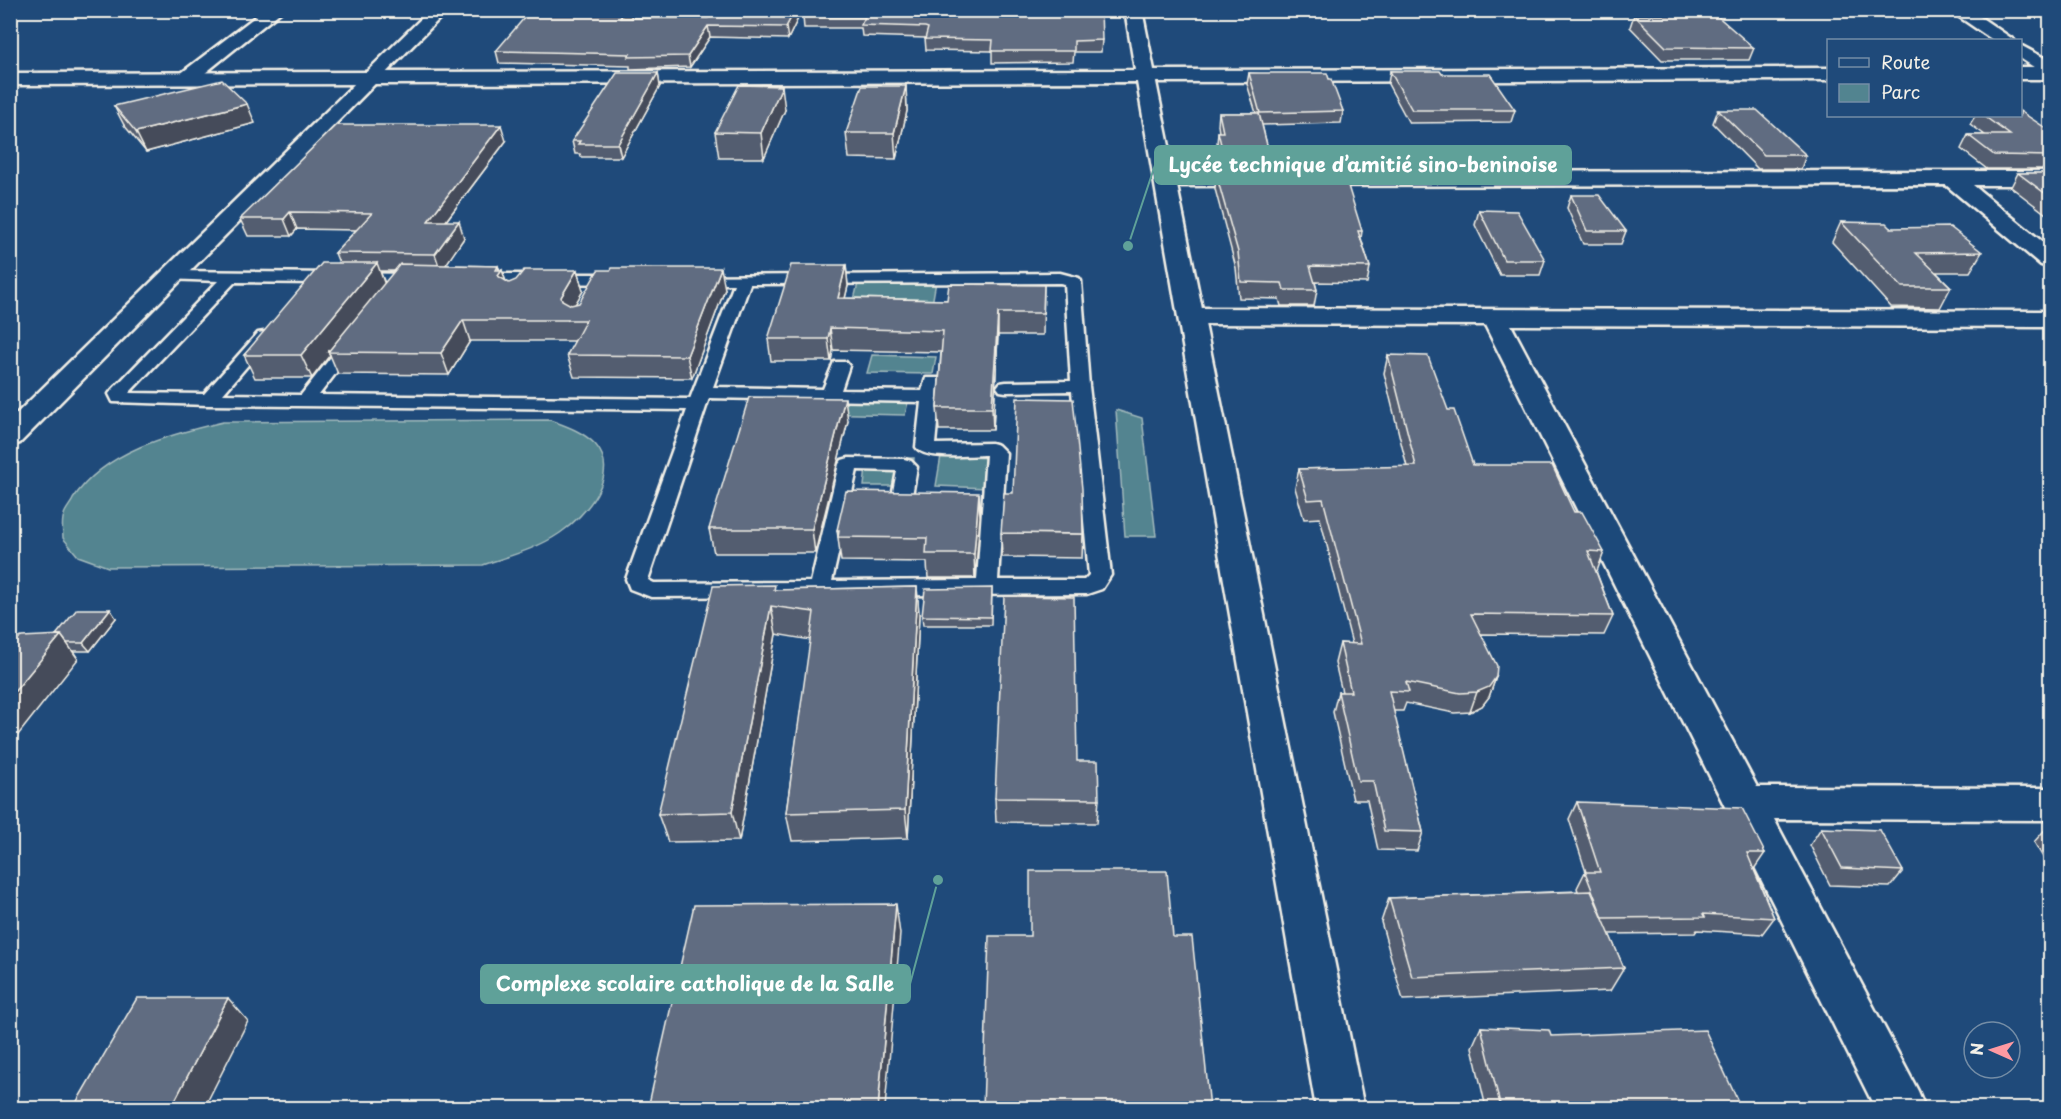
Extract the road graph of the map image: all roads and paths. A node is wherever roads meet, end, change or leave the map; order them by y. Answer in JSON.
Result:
{"nodes":[{"id":1,"x":274,"y":10,"type":"edge"},
{"id":2,"x":440,"y":10,"type":"edge"},
{"id":3,"x":1133,"y":10,"type":"edge"},
{"id":4,"x":1957,"y":10,"type":"edge"},
{"id":5,"x":2003,"y":39,"type":"edge"},
{"id":6,"x":2022,"y":51,"type":"edge"},
{"id":7,"x":2050,"y":71,"type":"edge"},
{"id":8,"x":2022,"y":73,"type":"edge"},
{"id":9,"x":1827,"y":74,"type":"edge"},
{"id":10,"x":1145,"y":75,"type":"junction"},
{"id":11,"x":373,"y":77,"type":"junction"},
{"id":12,"x":187,"y":78,"type":"junction"},
{"id":13,"x":10,"y":79,"type":"edge"},
{"id":14,"x":1951,"y":178,"type":"junction"},
{"id":15,"x":2050,"y":178,"type":"edge"},
{"id":16,"x":1165,"y":179,"type":"junction"},
{"id":17,"x":2050,"y":260,"type":"edge"},
{"id":18,"x":172,"y":276,"type":"junction"},
{"id":19,"x":232,"y":276,"type":"junction"},
{"id":20,"x":316,"y":278,"type":"junction"},
{"id":21,"x":402,"y":279,"type":"junction"},
{"id":22,"x":436,"y":279,"type":"edge"},
{"id":23,"x":459,"y":279,"type":"edge"},
{"id":24,"x":600,"y":279,"type":"junction"},
{"id":25,"x":633,"y":279,"type":"edge"},
{"id":26,"x":678,"y":279,"type":"edge"},
{"id":27,"x":744,"y":279,"type":"junction"},
{"id":28,"x":527,"y":280,"type":"junction"},
{"id":29,"x":301,"y":295,"type":"edge"},
{"id":30,"x":515,"y":297,"type":"edge"},
{"id":31,"x":387,"y":298,"type":"edge"},
{"id":32,"x":589,"y":299,"type":"edge"},
{"id":33,"x":1191,"y":316,"type":"junction"},
{"id":34,"x":1494,"y":317,"type":"junction"},
{"id":35,"x":2050,"y":318,"type":"edge"},
{"id":36,"x":278,"y":321,"type":"edge"},
{"id":37,"x":364,"y":326,"type":"edge"},
{"id":38,"x":840,"y":366,"type":"dead end"},
{"id":39,"x":1080,"y":386,"type":"junction"},
{"id":40,"x":1006,"y":387,"type":"dead end"},
{"id":41,"x":831,"y":393,"type":"junction"},
{"id":42,"x":700,"y":398,"type":"junction"},
{"id":43,"x":208,"y":400,"type":"junction"},
{"id":44,"x":305,"y":401,"type":"junction"},
{"id":45,"x":10,"y":438,"type":"edge"},
{"id":46,"x":879,"y":507,"type":"edge"},
{"id":47,"x":900,"y":507,"type":"junction"},
{"id":48,"x":922,"y":507,"type":"edge"},
{"id":49,"x":968,"y":508,"type":"edge"},
{"id":50,"x":991,"y":508,"type":"junction"},
{"id":51,"x":987,"y":587,"type":"junction"},
{"id":52,"x":820,"y":588,"type":"junction"},
{"id":53,"x":1744,"y":803,"type":"junction"},
{"id":54,"x":2050,"y":804,"type":"edge"},
{"id":55,"x":1340,"y":1108,"type":"edge"},
{"id":56,"x":1901,"y":1108,"type":"edge"}],
"edges":[{"from":1,"to":12,"type":"street"},
{"from":2,"to":11,"type":"street"},
{"from":3,"to":10,"type":"street"},
{"from":4,"to":5,"type":"street"},
{"from":6,"to":7,"type":"street"},
{"from":7,"to":8,"type":"street"},
{"from":9,"to":10,"type":"street"},
{"from":10,"to":11,"type":"street"},
{"from":10,"to":16,"type":"street"},
{"from":11,"to":12,"type":"street"},
{"from":11,"to":18,"type":"street"},
{"from":12,"to":13,"type":"street"},
{"from":14,"to":15,"type":"street"},
{"from":14,"to":16,"type":"street"},
{"from":14,"to":17,"type":"street"},
{"from":16,"to":33,"type":"street"},
{"from":18,"to":19,"type":"lane"},
{"from":18,"to":45,"type":"street"},
{"from":19,"to":20,"type":"lane"},
{"from":19,"to":43,"type":"lane"},
{"from":20,"to":21,"type":"lane"},
{"from":20,"to":29,"type":"lane"},
{"from":21,"to":22,"type":"lane"},
{"from":21,"to":31,"type":"lane"},
{"from":23,"to":28,"type":"lane"},
{"from":24,"to":25,"type":"lane"},
{"from":24,"to":28,"type":"lane"},
{"from":24,"to":32,"type":"lane"},
{"from":26,"to":27,"type":"lane"},
{"from":27,"to":39,"type":"lane"},
{"from":27,"to":42,"type":"lane"},
{"from":28,"to":30,"type":"lane"},
{"from":33,"to":34,"type":"street"},
{"from":33,"to":55,"type":"street"},
{"from":34,"to":35,"type":"street"},
{"from":34,"to":53,"type":"street"},
{"from":36,"to":43,"type":"lane"},
{"from":37,"to":44,"type":"lane"},
{"from":38,"to":41,"type":"lane"},
{"from":39,"to":40,"type":"lane"},
{"from":39,"to":51,"type":"lane"},
{"from":41,"to":42,"type":"lane"},
{"from":41,"to":50,"type":"lane"},
{"from":42,"to":44,"type":"lane"},
{"from":42,"to":52,"type":"lane"},
{"from":43,"to":44,"type":"lane"},
{"from":46,"to":47,"type":"lane"},
{"from":47,"to":48,"type":"lane"},
{"from":47,"to":52,"type":"lane"},
{"from":49,"to":50,"type":"lane"},
{"from":50,"to":51,"type":"lane"},
{"from":51,"to":52,"type":"lane"},
{"from":53,"to":54,"type":"street"},
{"from":53,"to":56,"type":"street"}]}
